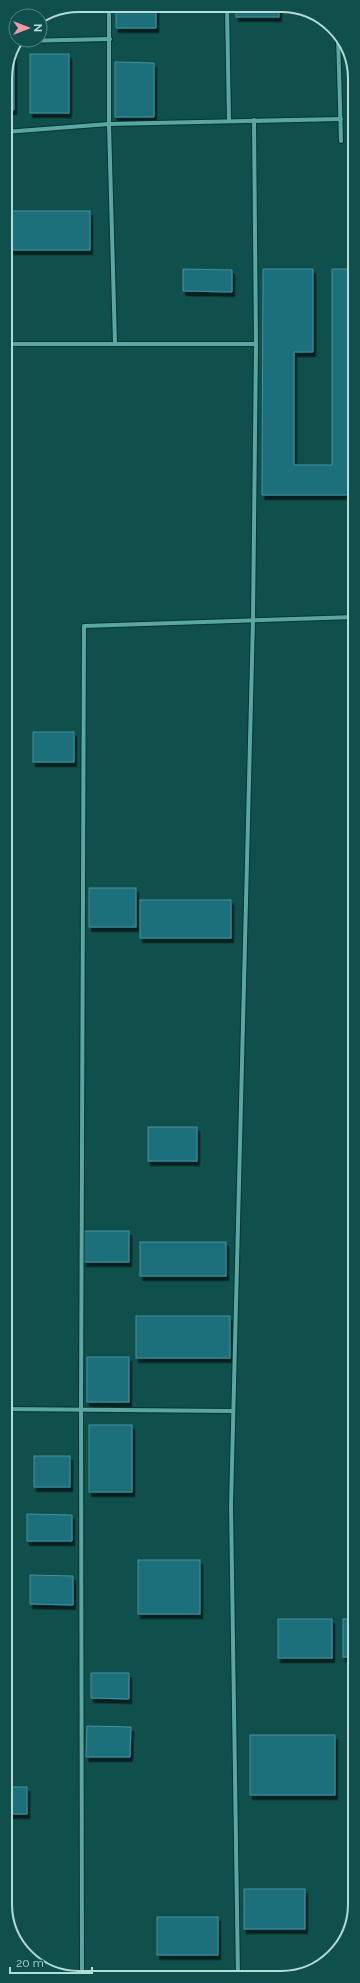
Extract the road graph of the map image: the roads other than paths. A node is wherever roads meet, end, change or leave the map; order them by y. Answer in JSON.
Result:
{"nodes":[{"id":1,"x":110,"y":12,"type":"edge"},
{"id":2,"x":226,"y":12,"type":"edge"},
{"id":3,"x":110,"y":39,"type":"junction"},
{"id":4,"x":48,"y":40,"type":"edge"},
{"id":5,"x":338,"y":45,"type":"edge"},
{"id":6,"x":341,"y":119,"type":"junction"},
{"id":7,"x":254,"y":120,"type":"junction"},
{"id":8,"x":229,"y":121,"type":"junction"},
{"id":9,"x":109,"y":124,"type":"junction"},
{"id":10,"x":12,"y":131,"type":"edge"},
{"id":11,"x":341,"y":141,"type":"dead end"},
{"id":12,"x":12,"y":344,"type":"edge"},
{"id":13,"x":116,"y":344,"type":"junction"},
{"id":14,"x":256,"y":344,"type":"junction"},
{"id":15,"x":348,"y":617,"type":"edge"},
{"id":16,"x":253,"y":620,"type":"junction"},
{"id":17,"x":12,"y":1409,"type":"edge"},
{"id":18,"x":81,"y":1410,"type":"junction"},
{"id":19,"x":233,"y":1411,"type":"junction"},
{"id":20,"x":82,"y":1971,"type":"edge"},
{"id":21,"x":238,"y":1971,"type":"edge"}],
"edges":[{"from":1,"to":3,"type":"street"},
{"from":2,"to":8,"type":"street"},
{"from":3,"to":4,"type":"street"},
{"from":3,"to":9,"type":"street"},
{"from":5,"to":6,"type":"street"},
{"from":6,"to":7,"type":"street"},
{"from":6,"to":11,"type":"street"},
{"from":7,"to":8,"type":"street"},
{"from":7,"to":14,"type":"street"},
{"from":8,"to":9,"type":"street"},
{"from":9,"to":10,"type":"street"},
{"from":9,"to":13,"type":"street"},
{"from":12,"to":13,"type":"street"},
{"from":13,"to":14,"type":"street"},
{"from":14,"to":16,"type":"street"},
{"from":15,"to":16,"type":"street"},
{"from":16,"to":18,"type":"street"},
{"from":16,"to":19,"type":"street"},
{"from":17,"to":18,"type":"street"},
{"from":18,"to":19,"type":"street"},
{"from":18,"to":20,"type":"street"},
{"from":19,"to":21,"type":"street"}]}
